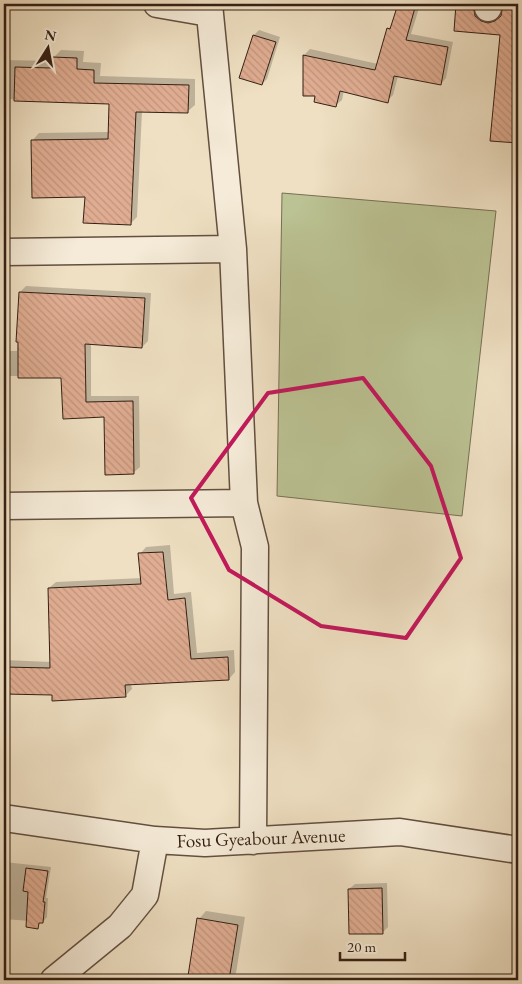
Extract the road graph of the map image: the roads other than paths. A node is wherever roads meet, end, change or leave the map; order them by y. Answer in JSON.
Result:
{"nodes":[{"id":1,"x":156,"y":4,"type":"edge"},
{"id":2,"x":209,"y":8,"type":"edge"},
{"id":3,"x":233,"y":250,"type":"junction"},
{"id":4,"x":4,"y":252,"type":"edge"},
{"id":5,"x":244,"y":503,"type":"junction"},
{"id":6,"x":4,"y":506,"type":"edge"},
{"id":7,"x":4,"y":818,"type":"edge"},
{"id":8,"x":155,"y":840,"type":"junction"},
{"id":9,"x":253,"y":841,"type":"junction"},
{"id":10,"x":518,"y":850,"type":"edge"},
{"id":11,"x":54,"y":980,"type":"edge"}],
"edges":[{"from":1,"to":2,"type":"street"},
{"from":2,"to":3,"type":"street"},
{"from":3,"to":4,"type":"street"},
{"from":3,"to":5,"type":"street"},
{"from":5,"to":6,"type":"street"},
{"from":5,"to":9,"type":"street"},
{"from":7,"to":8,"type":"street","name":"Fosu Gyeabour Avenue"},
{"from":8,"to":9,"type":"street","name":"Fosu Gyeabour Avenue"},
{"from":8,"to":11,"type":"street"},
{"from":9,"to":10,"type":"street","name":"Fosu Gyeabour Avenue"}]}
